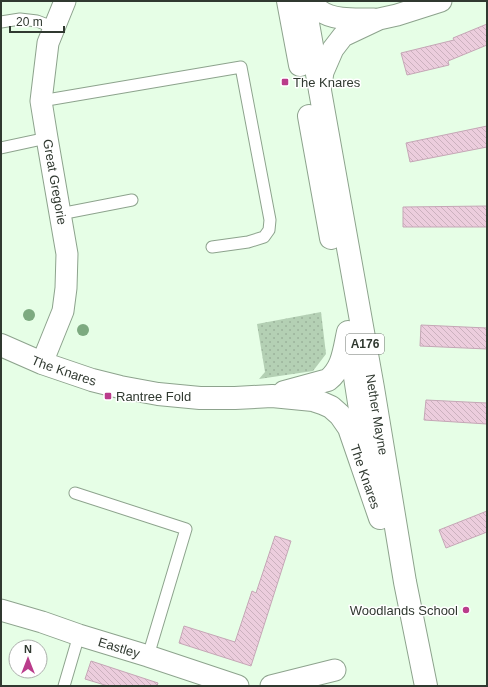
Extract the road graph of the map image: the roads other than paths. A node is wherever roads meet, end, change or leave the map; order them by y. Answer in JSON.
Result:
{"nodes":[{"id":1,"x":65,"y":1,"type":"edge"},
{"id":2,"x":288,"y":1,"type":"edge"},
{"id":3,"x":304,"y":1,"type":"edge"},
{"id":4,"x":310,"y":1,"type":"edge"},
{"id":5,"x":430,"y":3,"type":"edge"},
{"id":6,"x":379,"y":19,"type":"junction"},
{"id":7,"x":1,"y":22,"type":"edge"},
{"id":8,"x":55,"y":28,"type":"junction"},
{"id":9,"x":320,"y":91,"type":"junction"},
{"id":10,"x":41,"y":101,"type":"junction"},
{"id":11,"x":47,"y":138,"type":"junction"},
{"id":12,"x":1,"y":148,"type":"edge"},
{"id":13,"x":132,"y":200,"type":"dead end"},
{"id":14,"x":60,"y":214,"type":"junction"},
{"id":15,"x":212,"y":247,"type":"dead end"},
{"id":16,"x":348,"y":332,"type":"junction"},
{"id":17,"x":1,"y":345,"type":"edge"},
{"id":18,"x":42,"y":363,"type":"junction"},
{"id":19,"x":272,"y":396,"type":"junction"},
{"id":20,"x":75,"y":493,"type":"dead end"},
{"id":21,"x":380,"y":518,"type":"junction"},
{"id":22,"x":1,"y":610,"type":"edge"},
{"id":23,"x":79,"y":636,"type":"junction"},
{"id":24,"x":148,"y":656,"type":"junction"},
{"id":25,"x":335,"y":670,"type":"dead end"},
{"id":26,"x":64,"y":686,"type":"edge"},
{"id":27,"x":238,"y":686,"type":"edge"},
{"id":28,"x":271,"y":686,"type":"edge"},
{"id":29,"x":410,"y":686,"type":"edge"},
{"id":30,"x":426,"y":686,"type":"edge"}],
"edges":[{"from":1,"to":8,"type":"street","name":"Great Gregorie"},
{"from":2,"to":16,"type":"main road","name":"Nether Mayne","number":"A176"},
{"from":3,"to":9,"type":"main road","name":"Nether Mayne","number":"A176"},
{"from":4,"to":6,"type":"street"},
{"from":5,"to":6,"type":"street"},
{"from":6,"to":9,"type":"street"},
{"from":7,"to":8,"type":"lane"},
{"from":8,"to":10,"type":"street","name":"Great Gregorie"},
{"from":9,"to":30,"type":"main road","name":"Nether Mayne","number":"A176"},
{"from":10,"to":11,"type":"street","name":"Great Gregorie"},
{"from":10,"to":15,"type":"lane"},
{"from":11,"to":12,"type":"lane"},
{"from":11,"to":14,"type":"street","name":"Great Gregorie"},
{"from":13,"to":14,"type":"lane"},
{"from":14,"to":18,"type":"street","name":"Great Gregorie"},
{"from":16,"to":19,"type":"main road","name":"The Knares"},
{"from":16,"to":21,"type":"main road","name":"Nether Mayne","number":"A176"},
{"from":17,"to":18,"type":"main road","name":"The Knares"},
{"from":18,"to":19,"type":"main road","name":"The Knares"},
{"from":19,"to":21,"type":"main road","name":"The Knares"},
{"from":20,"to":24,"type":"lane"},
{"from":21,"to":29,"type":"main road","name":"Nether Mayne","number":"A176"},
{"from":22,"to":23,"type":"street","name":"Eastley"},
{"from":23,"to":24,"type":"street","name":"Eastley"},
{"from":23,"to":26,"type":"lane"},
{"from":24,"to":27,"type":"street","name":"Eastley"},
{"from":25,"to":28,"type":"street"}]}
